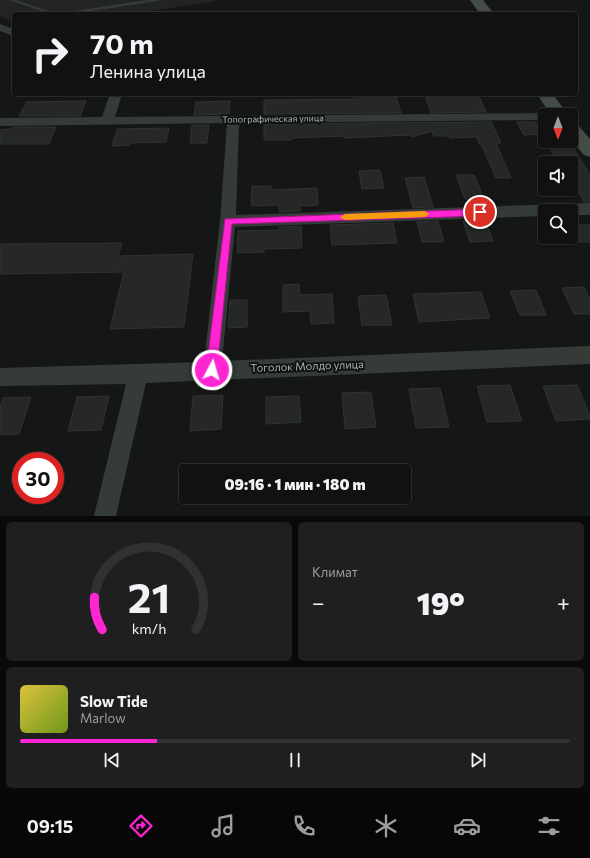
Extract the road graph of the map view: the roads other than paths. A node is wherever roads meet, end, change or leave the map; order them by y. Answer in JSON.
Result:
{"nodes":[{"id":1,"x":11,"y":0,"type":"edge"},
{"id":2,"x":157,"y":0,"type":"edge"},
{"id":3,"x":476,"y":0,"type":"edge"},
{"id":4,"x":48,"y":12,"type":"edge"},
{"id":5,"x":74,"y":12,"type":"edge"},
{"id":6,"x":485,"y":12,"type":"edge"},
{"id":7,"x":0,"y":27,"type":"edge"},
{"id":8,"x":12,"y":31,"type":"edge"},
{"id":9,"x":115,"y":96,"type":"edge"},
{"id":10,"x":546,"y":96,"type":"edge"},
{"id":11,"x":555,"y":108,"type":"edge"},
{"id":12,"x":538,"y":116,"type":"edge"},
{"id":13,"x":233,"y":120,"type":"junction"},
{"id":14,"x":107,"y":121,"type":"junction"},
{"id":15,"x":0,"y":122,"type":"edge"},
{"id":16,"x":578,"y":136,"type":"edge"},
{"id":17,"x":590,"y":151,"type":"edge"},
{"id":18,"x":590,"y":208,"type":"edge"},
{"id":19,"x":228,"y":221,"type":"junction"},
{"id":20,"x":590,"y":355,"type":"edge"},
{"id":21,"x":212,"y":370,"type":"junction"},
{"id":22,"x":138,"y":374,"type":"junction"},
{"id":23,"x":0,"y":377,"type":"edge"},
{"id":24,"x":105,"y":516,"type":"edge"}],
"edges":[{"from":1,"to":4,"type":"lane"},
{"from":2,"to":5,"type":"lane"},
{"from":3,"to":6,"type":"street"},
{"from":7,"to":8,"type":"street"},
{"from":9,"to":14,"type":"street"},
{"from":10,"to":11,"type":"street"},
{"from":12,"to":13,"type":"street","name":"Топографическая улица"},
{"from":13,"to":14,"type":"street","name":"Топографическая улица"},
{"from":13,"to":19,"type":"street"},
{"from":14,"to":15,"type":"street","name":"Топографическая улица"},
{"from":16,"to":17,"type":"street"},
{"from":18,"to":19,"type":"street"},
{"from":19,"to":21,"type":"street"},
{"from":20,"to":21,"type":"street","name":"Тоголок Молдо улица"},
{"from":21,"to":22,"type":"street","name":"Тоголок Молдо улица"},
{"from":22,"to":23,"type":"street","name":"Тоголок Молдо улица"},
{"from":22,"to":24,"type":"street"}]}
